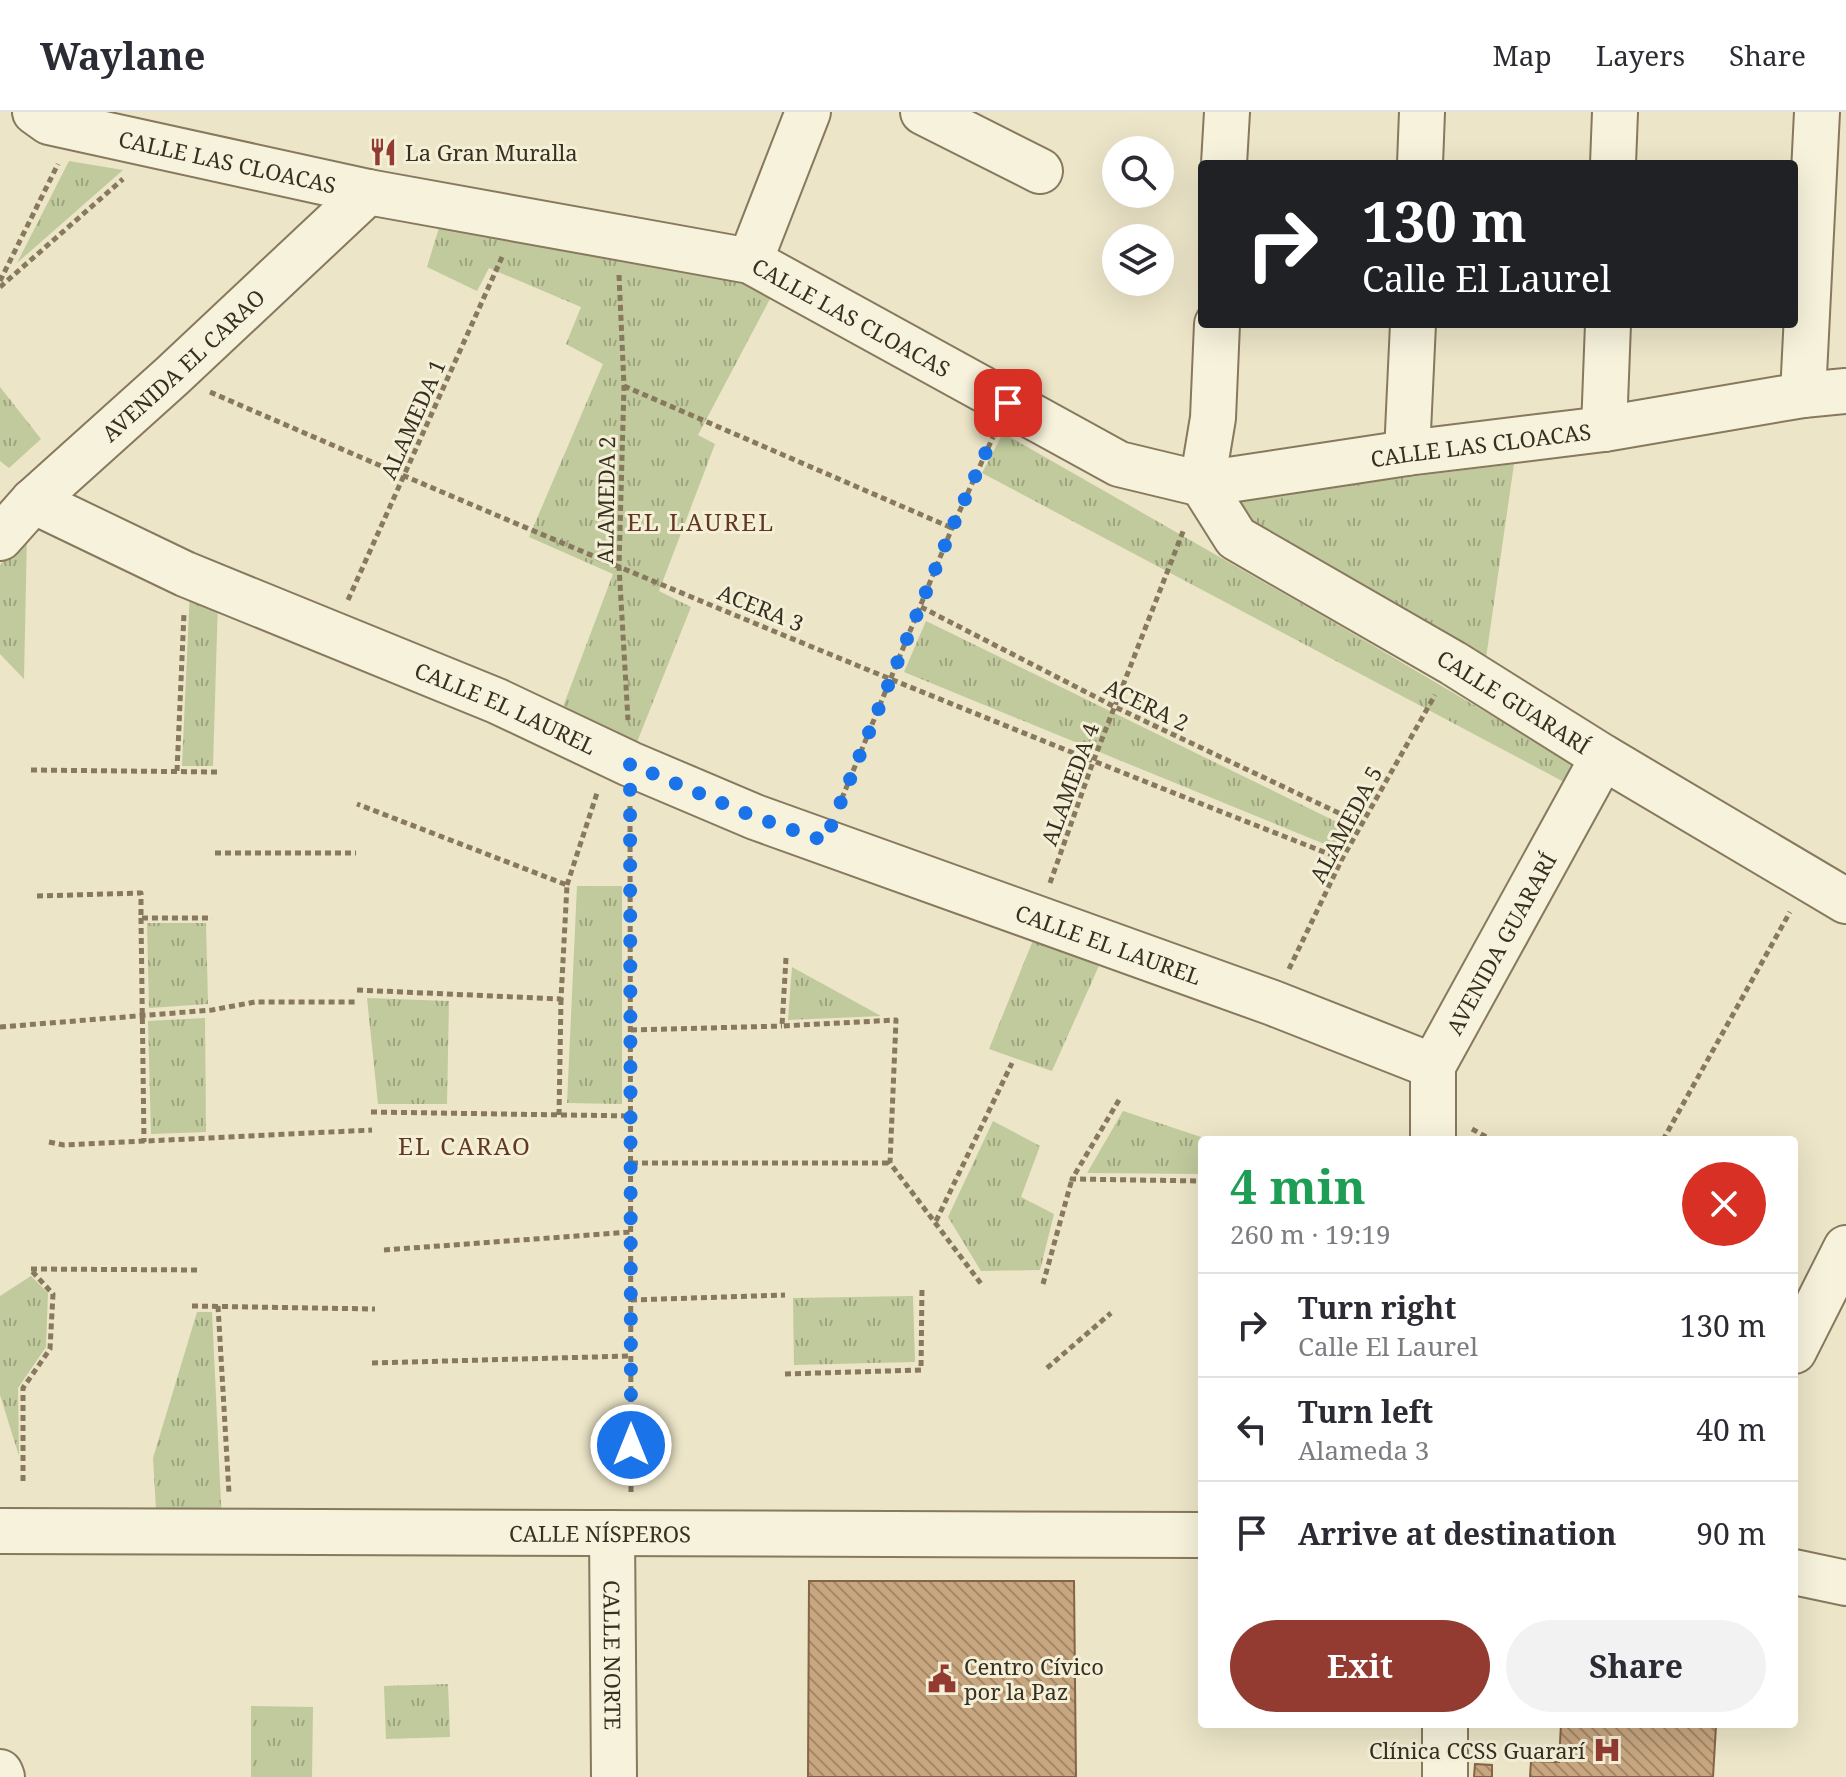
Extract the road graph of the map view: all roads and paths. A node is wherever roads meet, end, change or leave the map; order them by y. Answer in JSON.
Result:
{"nodes":[{"id":1,"x":808,"y":112,"type":"edge"},
{"id":2,"x":923,"y":112,"type":"edge"},
{"id":3,"x":1227,"y":112,"type":"edge"},
{"id":4,"x":1422,"y":112,"type":"edge"},
{"id":5,"x":1615,"y":112,"type":"edge"},
{"id":6,"x":1817,"y":112,"type":"edge"},
{"id":7,"x":53,"y":119,"type":"edge"},
{"id":8,"x":160,"y":146,"type":"junction"},
{"id":9,"x":1224,"y":160,"type":"edge"},
{"id":10,"x":1420,"y":160,"type":"edge"},
{"id":11,"x":1613,"y":160,"type":"edge"},
{"id":12,"x":1040,"y":171,"type":"dead end"},
{"id":13,"x":368,"y":192,"type":"junction"},
{"id":14,"x":520,"y":218,"type":"junction"},
{"id":15,"x":617,"y":236,"type":"junction"},
{"id":16,"x":750,"y":261,"type":"junction"},
{"id":17,"x":0,"y":284,"type":"edge"},
{"id":18,"x":1217,"y":328,"type":"edge"},
{"id":19,"x":1413,"y":328,"type":"edge"},
{"id":20,"x":1608,"y":328,"type":"edge"},
{"id":21,"x":172,"y":376,"type":"junction"},
{"id":22,"x":624,"y":386,"type":"junction"},
{"id":23,"x":1846,"y":391,"type":"edge"},
{"id":24,"x":1803,"y":395,"type":"junction"},
{"id":25,"x":1008,"y":403,"type":"junction"},
{"id":26,"x":1604,"y":429,"type":"junction"},
{"id":27,"x":1407,"y":453,"type":"junction"},
{"id":28,"x":403,"y":476,"type":"junction"},
{"id":29,"x":1202,"y":484,"type":"junction"},
{"id":30,"x":33,"y":501,"type":"junction"},
{"id":31,"x":952,"y":528,"type":"junction"},
{"id":32,"x":0,"y":538,"type":"edge"},
{"id":33,"x":619,"y":566,"type":"junction"},
{"id":34,"x":185,"y":574,"type":"junction"},
{"id":35,"x":921,"y":607,"type":"junction"},
{"id":36,"x":333,"y":633,"type":"junction"},
{"id":37,"x":1453,"y":663,"type":"junction"},
{"id":38,"x":891,"y":678,"type":"junction"},
{"id":39,"x":1115,"y":707,"type":"junction"},
{"id":40,"x":1603,"y":757,"type":"junction"},
{"id":41,"x":1093,"y":762,"type":"junction"},
{"id":42,"x":630,"y":764,"type":"junction"},
{"id":43,"x":31,"y":770,"type":"dead end"},
{"id":44,"x":177,"y":771,"type":"junction"},
{"id":45,"x":217,"y":772,"type":"dead end"},
{"id":46,"x":357,"y":804,"type":"dead end"},
{"id":47,"x":1362,"y":824,"type":"junction"},
{"id":48,"x":825,"y":841,"type":"junction"},
{"id":49,"x":215,"y":853,"type":"dead end"},
{"id":50,"x":356,"y":853,"type":"dead end"},
{"id":51,"x":1342,"y":859,"type":"junction"},
{"id":52,"x":1808,"y":880,"type":"junction"},
{"id":53,"x":567,"y":885,"type":"junction"},
{"id":54,"x":37,"y":896,"type":"dead end"},
{"id":55,"x":1846,"y":901,"type":"edge"},
{"id":56,"x":141,"y":918,"type":"junction"},
{"id":57,"x":212,"y":918,"type":"dead end"},
{"id":58,"x":1037,"y":918,"type":"junction"},
{"id":59,"x":786,"y":958,"type":"dead end"},
{"id":60,"x":357,"y":990,"type":"dead end"},
{"id":61,"x":561,"y":999,"type":"junction"},
{"id":62,"x":357,"y":1002,"type":"dead end"},
{"id":63,"x":1273,"y":1003,"type":"junction"},
{"id":64,"x":142,"y":1016,"type":"junction"},
{"id":65,"x":782,"y":1026,"type":"junction"},
{"id":66,"x":0,"y":1027,"type":"edge"},
{"id":67,"x":631,"y":1030,"type":"junction"},
{"id":68,"x":1012,"y":1063,"type":"dead end"},
{"id":69,"x":1433,"y":1066,"type":"junction"},
{"id":70,"x":1119,"y":1100,"type":"dead end"},
{"id":71,"x":371,"y":1112,"type":"dead end"},
{"id":72,"x":559,"y":1115,"type":"junction"},
{"id":73,"x":632,"y":1116,"type":"junction"},
{"id":74,"x":372,"y":1130,"type":"dead end"},
{"id":75,"x":1433,"y":1136,"type":"edge"},
{"id":76,"x":1665,"y":1136,"type":"edge"},
{"id":77,"x":49,"y":1142,"type":"dead end"},
{"id":78,"x":144,"y":1142,"type":"junction"},
{"id":79,"x":632,"y":1163,"type":"junction"},
{"id":80,"x":890,"y":1163,"type":"junction"},
{"id":81,"x":1072,"y":1179,"type":"junction"},
{"id":82,"x":1198,"y":1181,"type":"edge"},
{"id":83,"x":936,"y":1221,"type":"junction"},
{"id":84,"x":631,"y":1232,"type":"junction"},
{"id":85,"x":1846,"y":1248,"type":"edge"},
{"id":86,"x":384,"y":1250,"type":"dead end"},
{"id":87,"x":201,"y":1270,"type":"dead end"},
{"id":88,"x":1043,"y":1284,"type":"dead end"},
{"id":89,"x":982,"y":1285,"type":"dead end"},
{"id":90,"x":922,"y":1287,"type":"dead end"},
{"id":91,"x":785,"y":1295,"type":"dead end"},
{"id":92,"x":631,"y":1300,"type":"junction"},
{"id":93,"x":192,"y":1306,"type":"dead end"},
{"id":94,"x":218,"y":1306,"type":"junction"},
{"id":95,"x":375,"y":1309,"type":"dead end"},
{"id":96,"x":1111,"y":1313,"type":"dead end"},
{"id":97,"x":1798,"y":1343,"type":"edge"},
{"id":98,"x":631,"y":1356,"type":"junction"},
{"id":99,"x":372,"y":1363,"type":"dead end"},
{"id":100,"x":1047,"y":1368,"type":"dead end"},
{"id":101,"x":785,"y":1374,"type":"dead end"},
{"id":102,"x":23,"y":1481,"type":"dead end"},
{"id":103,"x":0,"y":1531,"type":"edge"},
{"id":104,"x":231,"y":1532,"type":"junction"},
{"id":105,"x":621,"y":1533,"type":"junction"},
{"id":106,"x":1198,"y":1535,"type":"edge"},
{"id":107,"x":1798,"y":1573,"type":"edge"},
{"id":108,"x":1846,"y":1583,"type":"edge"},
{"id":109,"x":1445,"y":1728,"type":"edge"},
{"id":110,"x":614,"y":1777,"type":"edge"},
{"id":111,"x":1445,"y":1777,"type":"edge"}],
"edges":[{"from":1,"to":16,"type":"street"},
{"from":2,"to":12,"type":"street"},
{"from":3,"to":9,"type":"street"},
{"from":4,"to":10,"type":"street"},
{"from":5,"to":11,"type":"street"},
{"from":6,"to":24,"type":"street"},
{"from":7,"to":8,"type":"street","name":"CALLE LAS CLOACAS"},
{"from":7,"to":17,"type":"path"},
{"from":8,"to":13,"type":"street","name":"CALLE LAS CLOACAS"},
{"from":8,"to":17,"type":"path"},
{"from":13,"to":14,"type":"street","name":"CALLE LAS CLOACAS"},
{"from":13,"to":21,"type":"street","name":"AVENIDA EL CARAO"},
{"from":14,"to":15,"type":"street","name":"CALLE LAS CLOACAS"},
{"from":14,"to":28,"type":"path","name":"ALAMEDA 1"},
{"from":15,"to":16,"type":"street","name":"CALLE LAS CLOACAS"},
{"from":15,"to":22,"type":"path","name":"ALAMEDA 2"},
{"from":16,"to":25,"type":"street","name":"CALLE LAS CLOACAS"},
{"from":18,"to":29,"type":"street"},
{"from":19,"to":27,"type":"street"},
{"from":20,"to":26,"type":"street"},
{"from":21,"to":28,"type":"path","name":"ACERA 3"},
{"from":21,"to":30,"type":"street","name":"AVENIDA EL CARAO"},
{"from":22,"to":31,"type":"path"},
{"from":22,"to":33,"type":"path","name":"ALAMEDA 2"},
{"from":23,"to":24,"type":"street","name":"CALLE LAS CLOACAS"},
{"from":24,"to":26,"type":"street","name":"CALLE LAS CLOACAS"},
{"from":25,"to":29,"type":"street","name":"CALLE LAS CLOACAS"},
{"from":25,"to":31,"type":"path"},
{"from":26,"to":27,"type":"street","name":"CALLE LAS CLOACAS"},
{"from":27,"to":29,"type":"street","name":"CALLE LAS CLOACAS"},
{"from":28,"to":33,"type":"path","name":"ACERA 3"},
{"from":28,"to":36,"type":"path","name":"ALAMEDA 1"},
{"from":29,"to":37,"type":"street","name":"CALLE GUARARÍ"},
{"from":29,"to":39,"type":"path","name":"ALAMEDA 4"},
{"from":30,"to":32,"type":"street","name":"AVENIDA EL CARAO"},
{"from":30,"to":34,"type":"street","name":"CALLE EL LAUREL"},
{"from":31,"to":35,"type":"path"},
{"from":33,"to":38,"type":"path","name":"ACERA 3"},
{"from":33,"to":42,"type":"path","name":"ALAMEDA 2"},
{"from":34,"to":36,"type":"street","name":"CALLE EL LAUREL"},
{"from":34,"to":44,"type":"path"},
{"from":35,"to":38,"type":"path"},
{"from":35,"to":39,"type":"path","name":"ACERA 2"},
{"from":36,"to":42,"type":"street","name":"CALLE EL LAUREL"},
{"from":37,"to":40,"type":"street","name":"CALLE GUARARÍ"},
{"from":37,"to":47,"type":"path","name":"ALAMEDA 5"},
{"from":38,"to":41,"type":"path","name":"ACERA 3"},
{"from":38,"to":48,"type":"path"},
{"from":39,"to":41,"type":"path","name":"ALAMEDA 4"},
{"from":39,"to":47,"type":"path","name":"ACERA 2"},
{"from":40,"to":52,"type":"street","name":"CALLE GUARARÍ"},
{"from":40,"to":69,"type":"street","name":"AVENIDA GUARARÍ"},
{"from":41,"to":51,"type":"path","name":"ACERA 3"},
{"from":41,"to":58,"type":"path","name":"ALAMEDA 4"},
{"from":42,"to":48,"type":"street","name":"CALLE EL LAUREL"},
{"from":42,"to":53,"type":"path"},
{"from":42,"to":67,"type":"path"},
{"from":43,"to":44,"type":"path"},
{"from":44,"to":45,"type":"path"},
{"from":46,"to":53,"type":"path"},
{"from":47,"to":51,"type":"path","name":"ALAMEDA 5"},
{"from":48,"to":58,"type":"street","name":"CALLE EL LAUREL"},
{"from":49,"to":50,"type":"path"},
{"from":51,"to":63,"type":"path","name":"ALAMEDA 5"},
{"from":52,"to":55,"type":"street","name":"CALLE GUARARÍ"},
{"from":52,"to":76,"type":"path"},
{"from":53,"to":61,"type":"path"},
{"from":54,"to":56,"type":"path"},
{"from":56,"to":57,"type":"path"},
{"from":56,"to":64,"type":"path"},
{"from":58,"to":63,"type":"street","name":"CALLE EL LAUREL"},
{"from":59,"to":65,"type":"path"},
{"from":60,"to":61,"type":"path"},
{"from":61,"to":72,"type":"path"},
{"from":62,"to":64,"type":"path"},
{"from":63,"to":69,"type":"street","name":"CALLE EL LAUREL"},
{"from":64,"to":66,"type":"path"},
{"from":64,"to":78,"type":"path"},
{"from":65,"to":67,"type":"path"},
{"from":65,"to":80,"type":"path"},
{"from":67,"to":73,"type":"path"},
{"from":68,"to":83,"type":"path"},
{"from":69,"to":75,"type":"street","name":"AVENIDA GUARARÍ"},
{"from":70,"to":81,"type":"path"},
{"from":71,"to":72,"type":"path"},
{"from":72,"to":73,"type":"path"},
{"from":73,"to":79,"type":"path"},
{"from":74,"to":78,"type":"path"},
{"from":77,"to":78,"type":"path"},
{"from":79,"to":80,"type":"path"},
{"from":79,"to":84,"type":"path"},
{"from":80,"to":83,"type":"path"},
{"from":81,"to":82,"type":"path"},
{"from":81,"to":88,"type":"path"},
{"from":83,"to":89,"type":"path"},
{"from":84,"to":86,"type":"path"},
{"from":84,"to":92,"type":"path"},
{"from":85,"to":97,"type":"street"},
{"from":87,"to":102,"type":"path"},
{"from":90,"to":101,"type":"path"},
{"from":91,"to":92,"type":"path"},
{"from":92,"to":98,"type":"path"},
{"from":93,"to":94,"type":"path"},
{"from":94,"to":95,"type":"path"},
{"from":94,"to":104,"type":"path"},
{"from":96,"to":100,"type":"path"},
{"from":98,"to":99,"type":"path"},
{"from":98,"to":105,"type":"path"},
{"from":103,"to":104,"type":"street","name":"CALLE NÍSPEROS"},
{"from":104,"to":105,"type":"street","name":"CALLE NÍSPEROS"},
{"from":105,"to":106,"type":"street","name":"CALLE NÍSPEROS"},
{"from":105,"to":110,"type":"street","name":"CALLE NORTE"},
{"from":107,"to":108,"type":"street"},
{"from":109,"to":111,"type":"street"}]}
